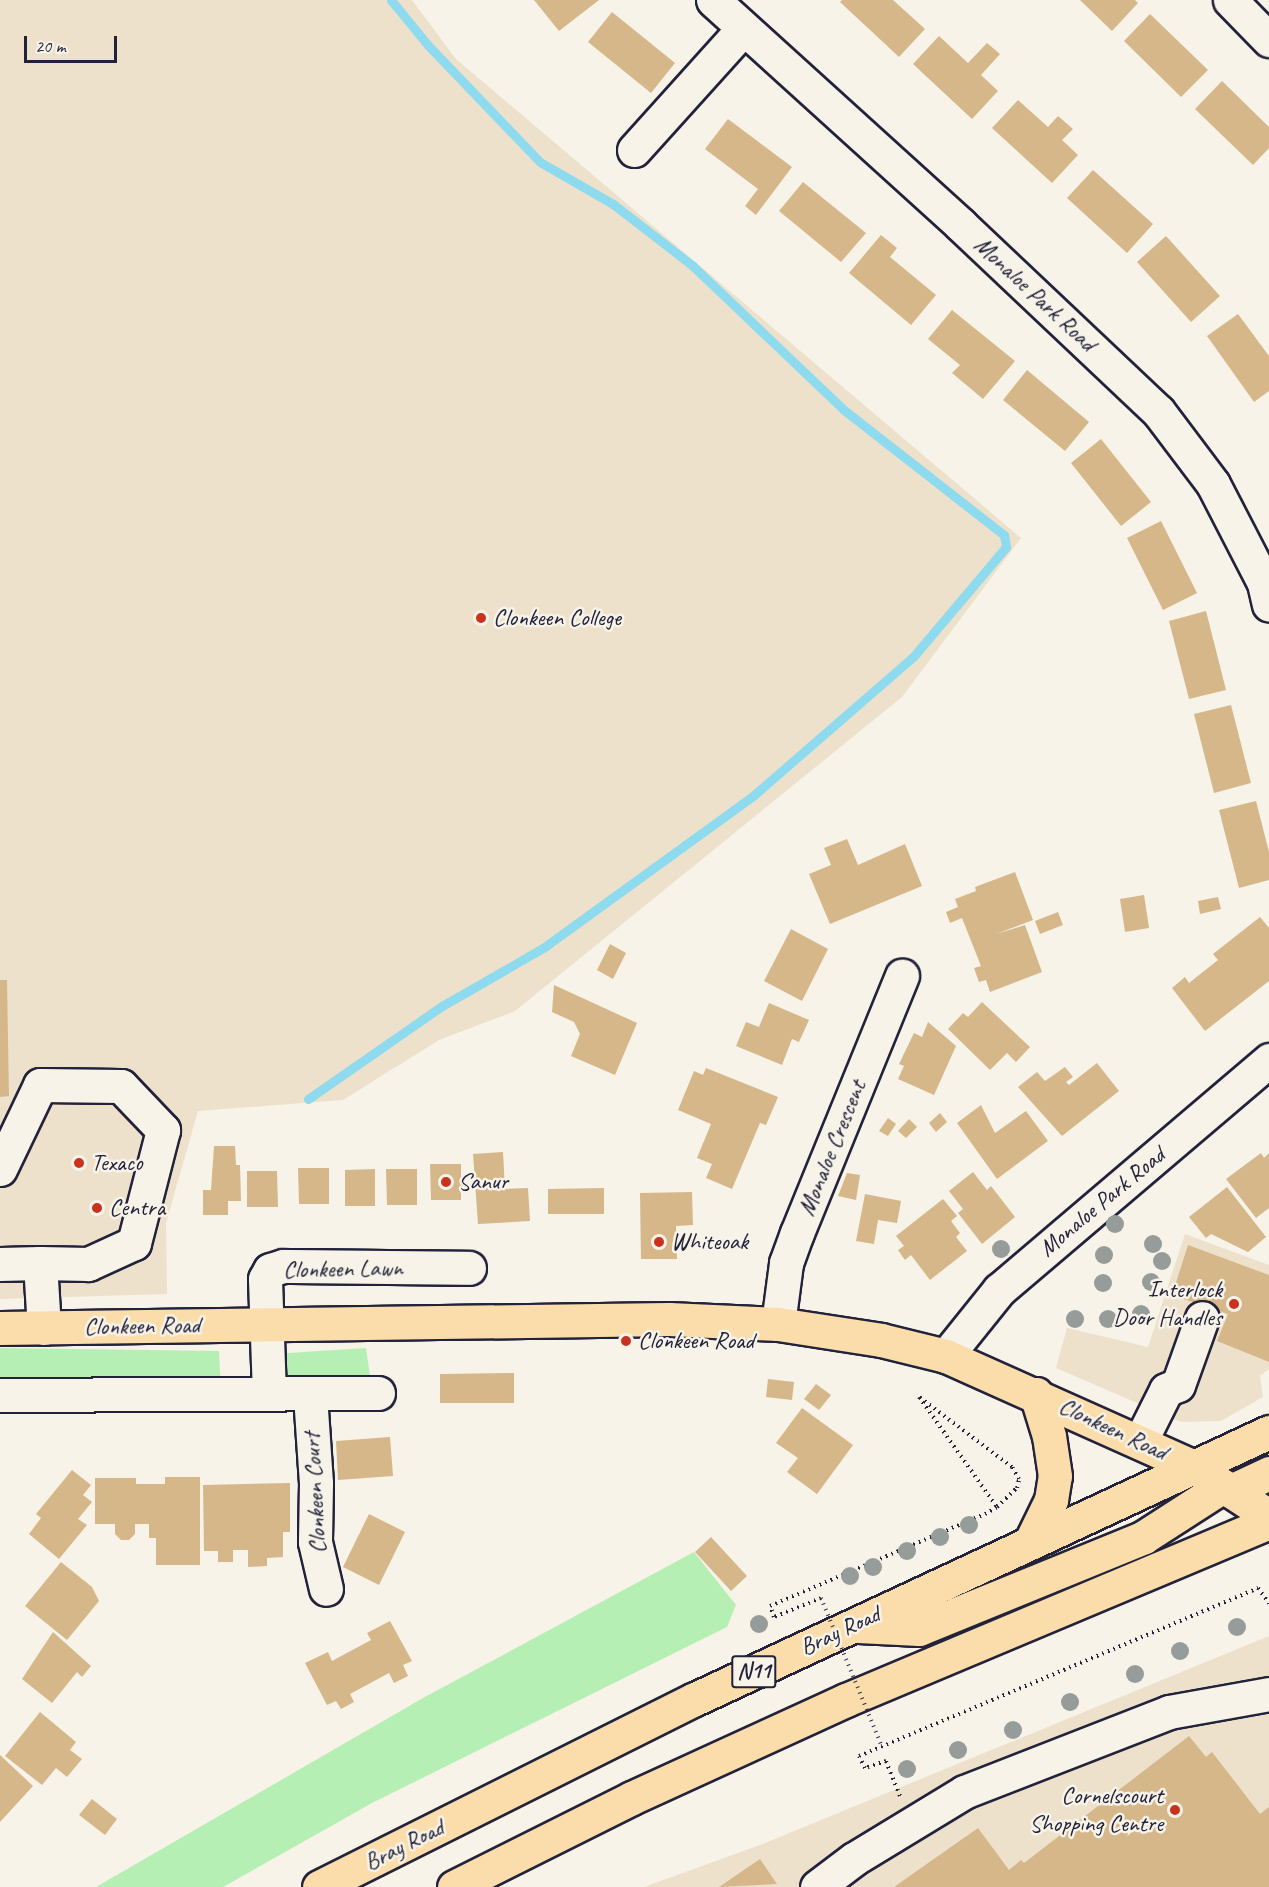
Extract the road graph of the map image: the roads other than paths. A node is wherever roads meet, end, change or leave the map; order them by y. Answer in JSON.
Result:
{"nodes":[{"id":1,"x":713,"y":0,"type":"edge"},
{"id":2,"x":1230,"y":0,"type":"edge"},
{"id":3,"x":743,"y":29,"type":"junction"},
{"id":4,"x":1269,"y":40,"type":"edge"},
{"id":5,"x":634,"y":150,"type":"dead end"},
{"id":6,"x":1267,"y":590,"type":"edge"},
{"id":7,"x":902,"y":976,"type":"dead end"},
{"id":8,"x":1269,"y":1060,"type":"edge"},
{"id":9,"x":0,"y":1169,"type":"edge"},
{"id":10,"x":40,"y":1263,"type":"junction"},
{"id":11,"x":0,"y":1264,"type":"edge"},
{"id":12,"x":469,"y":1268,"type":"dead end"},
{"id":13,"x":1202,"y":1318,"type":"dead end"},
{"id":14,"x":266,"y":1323,"type":"junction"},
{"id":15,"x":778,"y":1324,"type":"junction"},
{"id":16,"x":0,"y":1328,"type":"edge"},
{"id":17,"x":44,"y":1328,"type":"junction"},
{"id":18,"x":946,"y":1356,"type":"junction"},
{"id":19,"x":378,"y":1393,"type":"dead end"},
{"id":20,"x":269,"y":1394,"type":"junction"},
{"id":21,"x":1036,"y":1394,"type":"junction"},
{"id":22,"x":0,"y":1395,"type":"edge"},
{"id":23,"x":310,"y":1395,"type":"junction"},
{"id":24,"x":1269,"y":1432,"type":"edge"},
{"id":25,"x":1140,"y":1442,"type":"junction"},
{"id":26,"x":1194,"y":1467,"type":"junction"},
{"id":27,"x":1269,"y":1473,"type":"edge"},
{"id":28,"x":1227,"y":1489,"type":"junction"},
{"id":29,"x":1269,"y":1516,"type":"edge"},
{"id":30,"x":1269,"y":1522,"type":"edge"},
{"id":31,"x":1031,"y":1541,"type":"junction"},
{"id":32,"x":326,"y":1589,"type":"dead end"},
{"id":33,"x":853,"y":1626,"type":"junction"},
{"id":34,"x":1269,"y":1694,"type":"edge"},
{"id":35,"x":319,"y":1887,"type":"edge"},
{"id":36,"x":454,"y":1887,"type":"edge"},
{"id":37,"x":817,"y":1887,"type":"edge"}],
"edges":[{"from":1,"to":3,"type":"street","name":"Monaloe Park Road"},
{"from":2,"to":4,"type":"street"},
{"from":3,"to":5,"type":"street"},
{"from":3,"to":6,"type":"street","name":"Monaloe Park Road"},
{"from":7,"to":15,"type":"street","name":"Monaloe Crescent"},
{"from":8,"to":18,"type":"street","name":"Monaloe Park Road"},
{"from":9,"to":10,"type":"street"},
{"from":10,"to":11,"type":"street"},
{"from":10,"to":17,"type":"street"},
{"from":12,"to":14,"type":"street","name":"Clonkeen Lawn"},
{"from":13,"to":25,"type":"street"},
{"from":14,"to":15,"type":"main road","name":"Clonkeen Road"},
{"from":14,"to":17,"type":"main road","name":"Clonkeen Road"},
{"from":14,"to":20,"type":"street"},
{"from":15,"to":18,"type":"main road","name":"Clonkeen Road"},
{"from":16,"to":17,"type":"main road","name":"Clonkeen Road"},
{"from":18,"to":21,"type":"main road","name":"Clonkeen Road"},
{"from":19,"to":23,"type":"street"},
{"from":20,"to":22,"type":"street"},
{"from":20,"to":23,"type":"street"},
{"from":21,"to":25,"type":"main road","name":"Clonkeen Road"},
{"from":21,"to":31,"type":"main road"},
{"from":23,"to":32,"type":"street","name":"Clonkeen Court"},
{"from":24,"to":26,"type":"main road","name":"Bray Road","number":"N11"},
{"from":25,"to":26,"type":"main road","name":"Clonkeen Road"},
{"from":26,"to":28,"type":"main road","name":"Clonkeen Road"},
{"from":26,"to":31,"type":"main road","name":"Bray Road","number":"N11"},
{"from":27,"to":28,"type":"main road","number":"N11"},
{"from":28,"to":29,"type":"main road","name":"Clonkeen Road"},
{"from":28,"to":33,"type":"main road","number":"N11"},
{"from":30,"to":36,"type":"main road"},
{"from":31,"to":33,"type":"main road","name":"Bray Road","number":"N11"},
{"from":33,"to":35,"type":"main road","name":"Bray Road","number":"N11"},
{"from":34,"to":37,"type":"street"}]}
